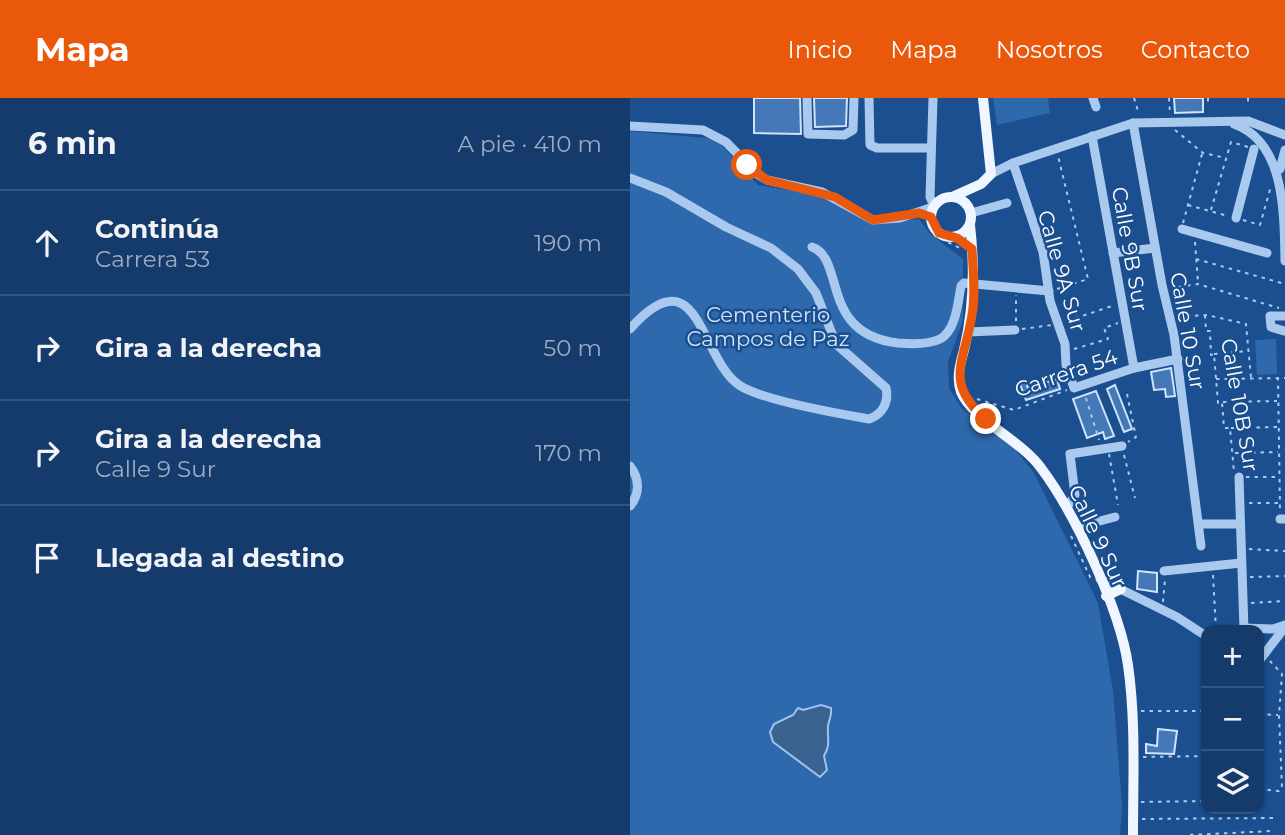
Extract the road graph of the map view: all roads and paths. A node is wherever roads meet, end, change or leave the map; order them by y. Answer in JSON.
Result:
{"nodes":[{"id":1,"x":807,"y":98,"type":"edge"},
{"id":2,"x":855,"y":98,"type":"edge"},
{"id":3,"x":869,"y":98,"type":"edge"},
{"id":4,"x":933,"y":98,"type":"edge"},
{"id":5,"x":983,"y":98,"type":"edge"},
{"id":6,"x":1134,"y":98,"type":"edge"},
{"id":7,"x":1208,"y":98,"type":"edge"},
{"id":8,"x":1248,"y":98,"type":"edge"},
{"id":9,"x":1208,"y":104,"type":"dead end"},
{"id":10,"x":1248,"y":106,"type":"dead end"},
{"id":11,"x":1137,"y":123,"type":"junction"},
{"id":12,"x":1229,"y":123,"type":"junction"},
{"id":13,"x":630,"y":126,"type":"edge"},
{"id":14,"x":1285,"y":135,"type":"edge"},
{"id":15,"x":1091,"y":136,"type":"junction"},
{"id":16,"x":931,"y":148,"type":"junction"},
{"id":17,"x":1056,"y":148,"type":"junction"},
{"id":18,"x":1254,"y":149,"type":"joint"},
{"id":19,"x":1285,"y":150,"type":"edge"},
{"id":20,"x":1226,"y":159,"type":"junction"},
{"id":21,"x":1013,"y":163,"type":"junction"},
{"id":22,"x":991,"y":174,"type":"junction"},
{"id":23,"x":1280,"y":176,"type":"edge"},
{"id":24,"x":630,"y":178,"type":"edge"},
{"id":25,"x":976,"y":186,"type":"junction"},
{"id":26,"x":952,"y":197,"type":"junction"},
{"id":27,"x":1007,"y":203,"type":"dead end"},
{"id":28,"x":1188,"y":205,"type":"junction"},
{"id":29,"x":1211,"y":211,"type":"junction"},
{"id":30,"x":932,"y":212,"type":"junction"},
{"id":31,"x":970,"y":215,"type":"junction"},
{"id":32,"x":1236,"y":218,"type":"junction"},
{"id":33,"x":1182,"y":229,"type":"joint"},
{"id":34,"x":1194,"y":234,"type":"junction"},
{"id":35,"x":953,"y":237,"type":"junction"},
{"id":36,"x":812,"y":247,"type":"dead end"},
{"id":37,"x":1156,"y":247,"type":"junction"},
{"id":38,"x":968,"y":250,"type":"junction"},
{"id":39,"x":1113,"y":253,"type":"junction"},
{"id":40,"x":1267,"y":253,"type":"dead end"},
{"id":41,"x":1196,"y":260,"type":"junction"},
{"id":42,"x":1285,"y":261,"type":"edge"},
{"id":43,"x":974,"y":283,"type":"junction"},
{"id":44,"x":1198,"y":284,"type":"junction"},
{"id":45,"x":1285,"y":284,"type":"edge"},
{"id":46,"x":1017,"y":287,"type":"junction"},
{"id":47,"x":1049,"y":292,"type":"junction"},
{"id":48,"x":1164,"y":294,"type":"junction"},
{"id":49,"x":1122,"y":302,"type":"junction"},
{"id":50,"x":1285,"y":310,"type":"edge"},
{"id":51,"x":1205,"y":315,"type":"junction"},
{"id":52,"x":1285,"y":316,"type":"edge"},
{"id":53,"x":1170,"y":317,"type":"junction"},
{"id":54,"x":1126,"y":321,"type":"junction"},
{"id":55,"x":1059,"y":324,"type":"junction"},
{"id":56,"x":630,"y":329,"type":"edge"},
{"id":57,"x":1285,"y":329,"type":"edge"},
{"id":58,"x":1015,"y":330,"type":"junction"},
{"id":59,"x":968,"y":332,"type":"junction"},
{"id":60,"x":1285,"y":343,"type":"edge"},
{"id":61,"x":1067,"y":351,"type":"junction"},
{"id":62,"x":1250,"y":351,"type":"junction"},
{"id":63,"x":1214,"y":355,"type":"junction"},
{"id":64,"x":1178,"y":359,"type":"junction"},
{"id":65,"x":1134,"y":368,"type":"junction"},
{"id":66,"x":1278,"y":377,"type":"junction"},
{"id":67,"x":1251,"y":378,"type":"junction"},
{"id":68,"x":1285,"y":378,"type":"edge"},
{"id":69,"x":1216,"y":379,"type":"junction"},
{"id":70,"x":1074,"y":388,"type":"junction"},
{"id":71,"x":1127,"y":394,"type":"dead end"},
{"id":72,"x":1086,"y":398,"type":"dead end"},
{"id":73,"x":977,"y":399,"type":"dead end"},
{"id":74,"x":1278,"y":401,"type":"junction"},
{"id":75,"x":1222,"y":402,"type":"junction"},
{"id":76,"x":1279,"y":427,"type":"junction"},
{"id":77,"x":1230,"y":428,"type":"junction"},
{"id":78,"x":1122,"y":446,"type":"junction"},
{"id":79,"x":1105,"y":450,"type":"junction"},
{"id":80,"x":1279,"y":452,"type":"junction"},
{"id":81,"x":1234,"y":453,"type":"junction"},
{"id":82,"x":630,"y":466,"type":"edge"},
{"id":83,"x":1239,"y":477,"type":"junction"},
{"id":84,"x":1280,"y":477,"type":"junction"},
{"id":85,"x":1135,"y":498,"type":"dead end"},
{"id":86,"x":1240,"y":503,"type":"junction"},
{"id":87,"x":1280,"y":503,"type":"junction"},
{"id":88,"x":1118,"y":505,"type":"dead end"},
{"id":89,"x":630,"y":506,"type":"edge"},
{"id":90,"x":1067,"y":506,"type":"junction"},
{"id":91,"x":1115,"y":517,"type":"dead end"},
{"id":92,"x":1283,"y":519,"type":"edge"},
{"id":93,"x":1199,"y":524,"type":"junction"},
{"id":94,"x":1239,"y":524,"type":"junction"},
{"id":95,"x":1072,"y":528,"type":"junction"},
{"id":96,"x":1201,"y":546,"type":"dead end"},
{"id":97,"x":1241,"y":549,"type":"junction"},
{"id":98,"x":1285,"y":551,"type":"edge"},
{"id":99,"x":1241,"y":563,"type":"junction"},
{"id":100,"x":1213,"y":564,"type":"junction"},
{"id":101,"x":1165,"y":576,"type":"joint"},
{"id":102,"x":1285,"y":576,"type":"edge"},
{"id":103,"x":1242,"y":577,"type":"junction"},
{"id":104,"x":1096,"y":581,"type":"junction"},
{"id":105,"x":1121,"y":589,"type":"junction"},
{"id":106,"x":1106,"y":596,"type":"junction"},
{"id":107,"x":1285,"y":601,"type":"edge"},
{"id":108,"x":1243,"y":603,"type":"junction"},
{"id":109,"x":1163,"y":610,"type":"junction"},
{"id":110,"x":1216,"y":625,"type":"edge"},
{"id":111,"x":1244,"y":625,"type":"edge"},
{"id":112,"x":1281,"y":628,"type":"edge"},
{"id":113,"x":1201,"y":633,"type":"edge"},
{"id":114,"x":1264,"y":655,"type":"edge"},
{"id":115,"x":1264,"y":660,"type":"edge"},
{"id":116,"x":1138,"y":711,"type":"dead end"},
{"id":117,"x":1201,"y":711,"type":"edge"},
{"id":118,"x":1264,"y":714,"type":"edge"},
{"id":119,"x":1279,"y":715,"type":"junction"},
{"id":120,"x":1201,"y":756,"type":"edge"},
{"id":121,"x":1138,"y":757,"type":"dead end"},
{"id":122,"x":1264,"y":790,"type":"edge"},
{"id":123,"x":1201,"y":800,"type":"edge"},
{"id":124,"x":1140,"y":802,"type":"dead end"},
{"id":125,"x":1278,"y":818,"type":"dead end"},
{"id":126,"x":1141,"y":820,"type":"dead end"},
{"id":127,"x":1271,"y":831,"type":"dead end"},
{"id":128,"x":1133,"y":835,"type":"edge"},
{"id":129,"x":1190,"y":835,"type":"edge"}],
"edges":[{"from":1,"to":2,"type":"street"},
{"from":3,"to":16,"type":"street"},
{"from":4,"to":16,"type":"street"},
{"from":5,"to":22,"type":"main road"},
{"from":6,"to":11,"type":"path"},
{"from":7,"to":9,"type":"path"},
{"from":8,"to":10,"type":"path"},
{"from":11,"to":12,"type":"street"},
{"from":11,"to":15,"type":"street"},
{"from":11,"to":37,"type":"street","name":"Calle 10 Sur"},
{"from":12,"to":14,"type":"street"},
{"from":12,"to":23,"type":"street"},
{"from":13,"to":30,"type":"street"},
{"from":15,"to":17,"type":"street"},
{"from":15,"to":39,"type":"street","name":"Calle 9B Sur"},
{"from":16,"to":30,"type":"street"},
{"from":17,"to":21,"type":"street"},
{"from":17,"to":47,"type":"path"},
{"from":18,"to":20,"type":"path"},
{"from":18,"to":32,"type":"street"},
{"from":19,"to":23,"type":"street"},
{"from":20,"to":28,"type":"path"},
{"from":20,"to":29,"type":"path"},
{"from":21,"to":22,"type":"street"},
{"from":21,"to":47,"type":"street","name":"Calle 9A Sur"},
{"from":22,"to":25,"type":"main road"},
{"from":23,"to":32,"type":"path"},
{"from":23,"to":42,"type":"street"},
{"from":24,"to":56,"type":"street"},
{"from":25,"to":26,"type":"main road"},
{"from":25,"to":31,"type":"main road","name":"Calle 9 Sur"},
{"from":26,"to":30,"type":"main road"},
{"from":26,"to":31,"type":"main road"},
{"from":27,"to":31,"type":"street"},
{"from":28,"to":29,"type":"path"},
{"from":28,"to":33,"type":"path"},
{"from":29,"to":32,"type":"path"},
{"from":30,"to":35,"type":"main road"},
{"from":30,"to":38,"type":"path"},
{"from":31,"to":35,"type":"main road"},
{"from":31,"to":38,"type":"main road","name":"Calle 9 Sur"},
{"from":33,"to":34,"type":"street"},
{"from":34,"to":40,"type":"street"},
{"from":34,"to":41,"type":"path"},
{"from":35,"to":38,"type":"main road"},
{"from":36,"to":43,"type":"street"},
{"from":37,"to":39,"type":"street"},
{"from":37,"to":48,"type":"street","name":"Calle 10 Sur"},
{"from":38,"to":43,"type":"main road","name":"Calle 9 Sur"},
{"from":39,"to":49,"type":"street","name":"Calle 9B Sur"},
{"from":41,"to":44,"type":"path"},
{"from":41,"to":45,"type":"path"},
{"from":43,"to":46,"type":"street"},
{"from":43,"to":59,"type":"main road","name":"Calle 9 Sur"},
{"from":44,"to":48,"type":"path"},
{"from":44,"to":50,"type":"path"},
{"from":46,"to":47,"type":"street"},
{"from":46,"to":58,"type":"path"},
{"from":47,"to":55,"type":"street","name":"Calle 9A Sur"},
{"from":48,"to":53,"type":"street","name":"Calle 10 Sur"},
{"from":49,"to":54,"type":"street","name":"Calle 9B Sur"},
{"from":49,"to":55,"type":"path"},
{"from":51,"to":53,"type":"path"},
{"from":51,"to":62,"type":"path"},
{"from":51,"to":63,"type":"path","name":"Calle 10B Sur"},
{"from":52,"to":57,"type":"street"},
{"from":53,"to":64,"type":"street","name":"Calle 10 Sur"},
{"from":54,"to":61,"type":"path"},
{"from":54,"to":65,"type":"street","name":"Calle 9B Sur"},
{"from":55,"to":58,"type":"path"},
{"from":55,"to":61,"type":"street","name":"Calle 9A Sur"},
{"from":57,"to":60,"type":"street"},
{"from":58,"to":59,"type":"street"},
{"from":59,"to":90,"type":"main road","name":"Calle 9 Sur"},
{"from":61,"to":70,"type":"street","name":"Calle 9A Sur"},
{"from":62,"to":63,"type":"path"},
{"from":62,"to":67,"type":"path"},
{"from":63,"to":69,"type":"path","name":"Calle 10B Sur"},
{"from":64,"to":65,"type":"street","name":"Carrera 54"},
{"from":64,"to":93,"type":"street","name":"Calle 10 Sur"},
{"from":65,"to":70,"type":"street","name":"Carrera 54"},
{"from":66,"to":67,"type":"path"},
{"from":66,"to":68,"type":"path"},
{"from":66,"to":74,"type":"path"},
{"from":67,"to":69,"type":"path"},
{"from":69,"to":75,"type":"path","name":"Calle 10B Sur"},
{"from":70,"to":73,"type":"path","name":"Carrera 54"},
{"from":71,"to":78,"type":"path"},
{"from":72,"to":79,"type":"path"},
{"from":74,"to":75,"type":"path"},
{"from":74,"to":76,"type":"path"},
{"from":75,"to":77,"type":"path","name":"Calle 10B Sur"},
{"from":76,"to":77,"type":"path"},
{"from":76,"to":80,"type":"path"},
{"from":77,"to":81,"type":"path","name":"Calle 10B Sur"},
{"from":78,"to":79,"type":"street"},
{"from":78,"to":85,"type":"path"},
{"from":79,"to":88,"type":"path"},
{"from":79,"to":90,"type":"street"},
{"from":80,"to":81,"type":"path"},
{"from":80,"to":84,"type":"path"},
{"from":81,"to":83,"type":"path","name":"Calle 10B Sur"},
{"from":82,"to":89,"type":"street"},
{"from":83,"to":84,"type":"path"},
{"from":83,"to":86,"type":"street","name":"Calle 10B Sur"},
{"from":84,"to":87,"type":"path"},
{"from":86,"to":87,"type":"path"},
{"from":86,"to":94,"type":"street","name":"Calle 10B Sur"},
{"from":87,"to":92,"type":"path"},
{"from":90,"to":95,"type":"main road","name":"Calle 9 Sur"},
{"from":91,"to":95,"type":"street"},
{"from":93,"to":94,"type":"street"},
{"from":93,"to":96,"type":"street","name":"Calle 10 Sur"},
{"from":94,"to":97,"type":"street","name":"Calle 10B Sur"},
{"from":95,"to":104,"type":"main road","name":"Calle 9 Sur"},
{"from":95,"to":104,"type":"path"},
{"from":97,"to":98,"type":"path"},
{"from":97,"to":99,"type":"street","name":"Calle 10B Sur"},
{"from":99,"to":100,"type":"street"},
{"from":99,"to":103,"type":"street","name":"Calle 10B Sur"},
{"from":100,"to":101,"type":"street"},
{"from":100,"to":110,"type":"path"},
{"from":101,"to":109,"type":"path"},
{"from":102,"to":103,"type":"path"},
{"from":103,"to":108,"type":"street","name":"Calle 10B Sur"},
{"from":104,"to":105,"type":"street"},
{"from":104,"to":106,"type":"main road","name":"Calle 9 Sur"},
{"from":105,"to":106,"type":"main road"},
{"from":105,"to":109,"type":"street"},
{"from":106,"to":128,"type":"main road","name":"Calle 9 Sur"},
{"from":107,"to":108,"type":"path"},
{"from":108,"to":111,"type":"street","name":"Calle 10B Sur"},
{"from":109,"to":113,"type":"street"},
{"from":112,"to":114,"type":"street"},
{"from":115,"to":119,"type":"path"},
{"from":116,"to":117,"type":"path"},
{"from":118,"to":119,"type":"path"},
{"from":119,"to":122,"type":"path"},
{"from":120,"to":121,"type":"path"},
{"from":123,"to":124,"type":"path"},
{"from":125,"to":126,"type":"path"},
{"from":127,"to":129,"type":"path"}]}
